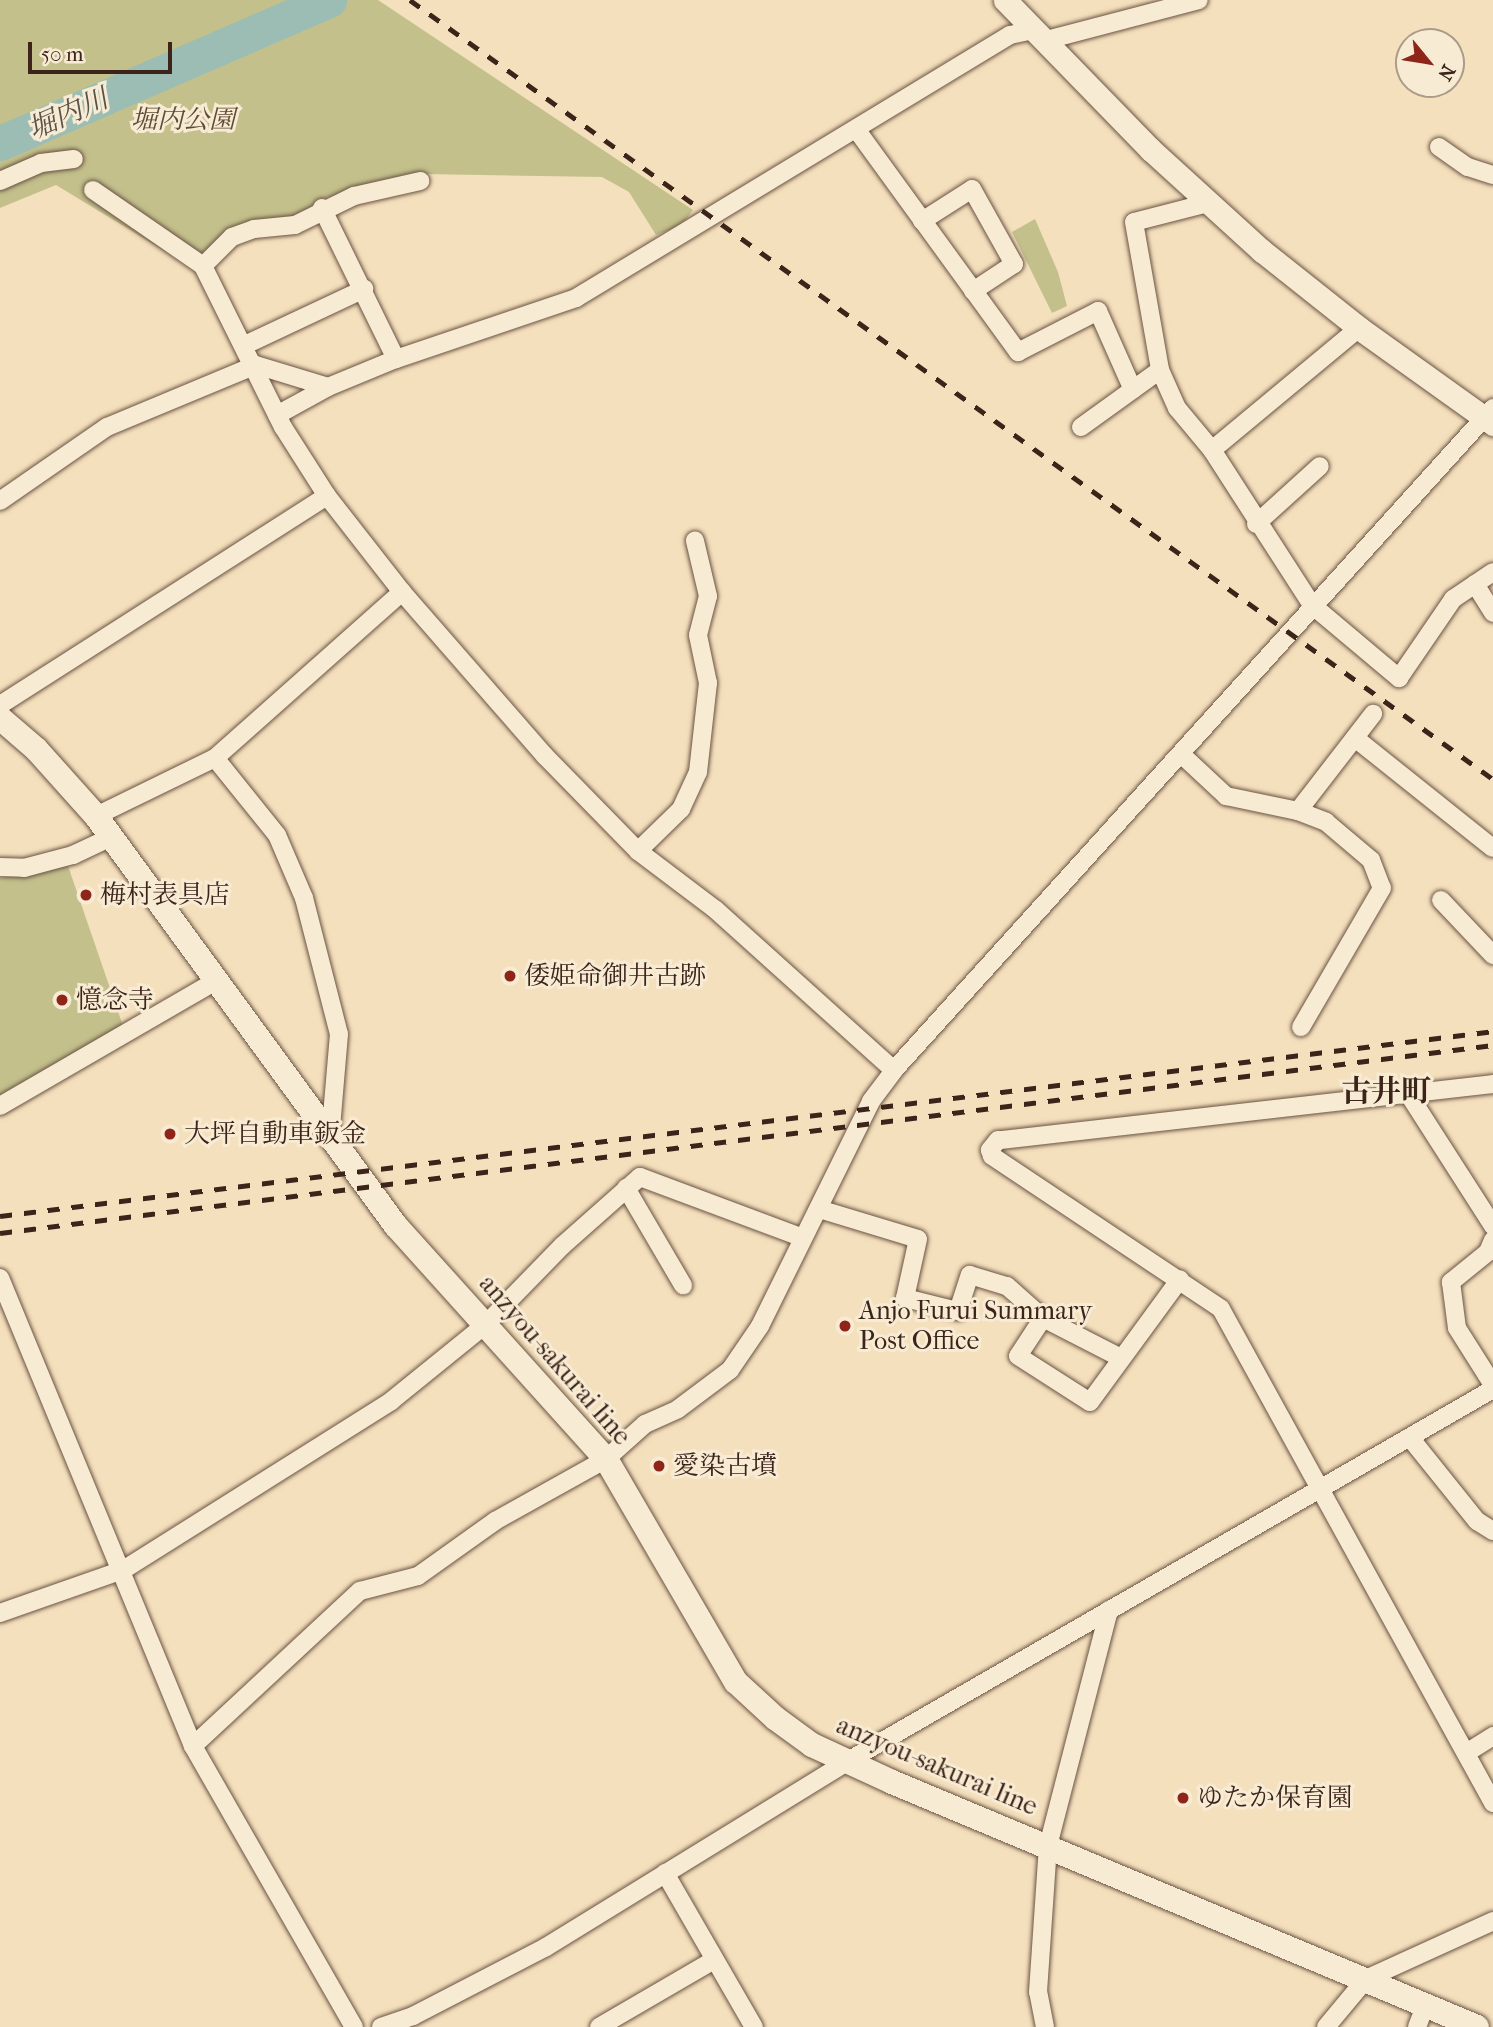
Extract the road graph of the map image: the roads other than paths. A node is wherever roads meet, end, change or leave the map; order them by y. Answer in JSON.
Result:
{"nodes":[{"id":1,"x":1004,"y":0,"type":"edge"},
{"id":2,"x":1199,"y":0,"type":"edge"},
{"id":3,"x":1038,"y":35,"type":"junction"},
{"id":4,"x":856,"y":129,"type":"junction"},
{"id":5,"x":1439,"y":147,"type":"dead end"},
{"id":6,"x":74,"y":159,"type":"dead end"},
{"id":7,"x":1493,"y":174,"type":"edge"},
{"id":8,"x":0,"y":181,"type":"edge"},
{"id":9,"x":420,"y":181,"type":"dead end"},
{"id":10,"x":93,"y":190,"type":"dead end"},
{"id":11,"x":1208,"y":203,"type":"junction"},
{"id":12,"x":322,"y":208,"type":"junction"},
{"id":13,"x":922,"y":221,"type":"junction"},
{"id":14,"x":203,"y":266,"type":"junction"},
{"id":15,"x":364,"y":289,"type":"junction"},
{"id":16,"x":973,"y":291,"type":"junction"},
{"id":17,"x":1359,"y":328,"type":"junction"},
{"id":18,"x":245,"y":345,"type":"junction"},
{"id":19,"x":396,"y":359,"type":"junction"},
{"id":20,"x":256,"y":365,"type":"junction"},
{"id":21,"x":1160,"y":370,"type":"junction"},
{"id":22,"x":328,"y":387,"type":"junction"},
{"id":23,"x":1133,"y":390,"type":"junction"},
{"id":24,"x":277,"y":415,"type":"junction"},
{"id":25,"x":1490,"y":417,"type":"edge"},
{"id":26,"x":1081,"y":427,"type":"dead end"},
{"id":27,"x":1212,"y":450,"type":"junction"},
{"id":28,"x":1320,"y":467,"type":"dead end"},
{"id":29,"x":327,"y":496,"type":"junction"},
{"id":30,"x":0,"y":501,"type":"edge"},
{"id":31,"x":1256,"y":524,"type":"junction"},
{"id":32,"x":695,"y":541,"type":"dead end"},
{"id":33,"x":1493,"y":572,"type":"edge"},
{"id":34,"x":1475,"y":584,"type":"junction"},
{"id":35,"x":402,"y":592,"type":"junction"},
{"id":36,"x":1312,"y":606,"type":"junction"},
{"id":37,"x":1493,"y":614,"type":"edge"},
{"id":38,"x":0,"y":705,"type":"edge"},
{"id":39,"x":1373,"y":715,"type":"dead end"},
{"id":40,"x":0,"y":718,"type":"edge"},
{"id":41,"x":1355,"y":738,"type":"junction"},
{"id":42,"x":1181,"y":754,"type":"junction"},
{"id":43,"x":215,"y":758,"type":"junction"},
{"id":44,"x":1298,"y":811,"type":"junction"},
{"id":45,"x":96,"y":816,"type":"junction"},
{"id":46,"x":111,"y":837,"type":"junction"},
{"id":47,"x":1493,"y":848,"type":"edge"},
{"id":48,"x":638,"y":851,"type":"junction"},
{"id":49,"x":0,"y":867,"type":"edge"},
{"id":50,"x":1441,"y":900,"type":"dead end"},
{"id":51,"x":1493,"y":956,"type":"edge"},
{"id":52,"x":217,"y":980,"type":"junction"},
{"id":53,"x":1301,"y":1027,"type":"dead end"},
{"id":54,"x":894,"y":1070,"type":"junction"},
{"id":55,"x":1493,"y":1084,"type":"edge"},
{"id":56,"x":1409,"y":1096,"type":"junction"},
{"id":57,"x":0,"y":1106,"type":"edge"},
{"id":58,"x":330,"y":1139,"type":"junction"},
{"id":59,"x":626,"y":1188,"type":"junction"},
{"id":60,"x":1486,"y":1199,"type":"edge"},
{"id":61,"x":819,"y":1209,"type":"junction"},
{"id":62,"x":1493,"y":1226,"type":"edge"},
{"id":63,"x":803,"y":1238,"type":"junction"},
{"id":64,"x":1493,"y":1240,"type":"edge"},
{"id":65,"x":0,"y":1278,"type":"edge"},
{"id":66,"x":1180,"y":1279,"type":"junction"},
{"id":67,"x":682,"y":1284,"type":"dead end"},
{"id":68,"x":1043,"y":1318,"type":"junction"},
{"id":69,"x":485,"y":1325,"type":"junction"},
{"id":70,"x":1119,"y":1357,"type":"junction"},
{"id":71,"x":1493,"y":1387,"type":"edge"},
{"id":72,"x":1411,"y":1438,"type":"junction"},
{"id":73,"x":606,"y":1459,"type":"junction"},
{"id":74,"x":1318,"y":1491,"type":"junction"},
{"id":75,"x":1493,"y":1531,"type":"edge"},
{"id":76,"x":122,"y":1570,"type":"junction"},
{"id":77,"x":1109,"y":1610,"type":"junction"},
{"id":78,"x":0,"y":1613,"type":"edge"},
{"id":79,"x":1493,"y":1736,"type":"edge"},
{"id":80,"x":193,"y":1746,"type":"junction"},
{"id":81,"x":1466,"y":1754,"type":"junction"},
{"id":82,"x":848,"y":1761,"type":"junction"},
{"id":83,"x":1493,"y":1803,"type":"edge"},
{"id":84,"x":1048,"y":1846,"type":"junction"},
{"id":85,"x":665,"y":1873,"type":"junction"},
{"id":86,"x":1493,"y":1921,"type":"edge"},
{"id":87,"x":714,"y":1960,"type":"junction"},
{"id":88,"x":1366,"y":1979,"type":"junction"},
{"id":89,"x":1421,"y":2016,"type":"edge"},
{"id":90,"x":354,"y":2027,"type":"edge"},
{"id":91,"x":381,"y":2027,"type":"edge"},
{"id":92,"x":599,"y":2027,"type":"edge"},
{"id":93,"x":754,"y":2027,"type":"edge"},
{"id":94,"x":1045,"y":2027,"type":"edge"},
{"id":95,"x":1326,"y":2027,"type":"edge"},
{"id":96,"x":1477,"y":2027,"type":"edge"}],
"edges":[{"from":1,"to":3,"type":"street"},
{"from":2,"to":3,"type":"street"},
{"from":3,"to":4,"type":"street"},
{"from":3,"to":11,"type":"street"},
{"from":4,"to":13,"type":"street"},
{"from":4,"to":19,"type":"street"},
{"from":5,"to":7,"type":"street"},
{"from":6,"to":8,"type":"street"},
{"from":9,"to":12,"type":"street"},
{"from":10,"to":14,"type":"street"},
{"from":11,"to":17,"type":"street"},
{"from":11,"to":21,"type":"street"},
{"from":12,"to":14,"type":"street"},
{"from":12,"to":15,"type":"street"},
{"from":13,"to":16,"type":"street"},
{"from":13,"to":16,"type":"street"},
{"from":14,"to":18,"type":"street"},
{"from":15,"to":18,"type":"street"},
{"from":15,"to":19,"type":"street"},
{"from":16,"to":23,"type":"street"},
{"from":17,"to":25,"type":"street"},
{"from":17,"to":27,"type":"street"},
{"from":18,"to":20,"type":"street"},
{"from":19,"to":22,"type":"street"},
{"from":20,"to":22,"type":"street"},
{"from":20,"to":24,"type":"street"},
{"from":20,"to":30,"type":"street"},
{"from":21,"to":23,"type":"street"},
{"from":21,"to":27,"type":"street"},
{"from":22,"to":24,"type":"street"},
{"from":23,"to":26,"type":"street"},
{"from":24,"to":29,"type":"street"},
{"from":25,"to":36,"type":"street"},
{"from":27,"to":31,"type":"street"},
{"from":28,"to":31,"type":"street"},
{"from":29,"to":35,"type":"street"},
{"from":29,"to":38,"type":"street"},
{"from":31,"to":36,"type":"street"},
{"from":32,"to":48,"type":"street"},
{"from":33,"to":34,"type":"street"},
{"from":34,"to":36,"type":"street"},
{"from":34,"to":37,"type":"street"},
{"from":35,"to":43,"type":"street"},
{"from":35,"to":48,"type":"street"},
{"from":36,"to":42,"type":"street"},
{"from":39,"to":41,"type":"street"},
{"from":40,"to":45,"type":"main road","name":"anzyou-sakurai line"},
{"from":41,"to":44,"type":"street"},
{"from":41,"to":47,"type":"street"},
{"from":42,"to":44,"type":"street"},
{"from":42,"to":54,"type":"street"},
{"from":43,"to":45,"type":"street"},
{"from":43,"to":58,"type":"street"},
{"from":44,"to":53,"type":"street"},
{"from":45,"to":46,"type":"main road","name":"anzyou-sakurai line"},
{"from":46,"to":49,"type":"street"},
{"from":46,"to":52,"type":"main road","name":"anzyou-sakurai line"},
{"from":48,"to":54,"type":"street"},
{"from":50,"to":51,"type":"street"},
{"from":52,"to":57,"type":"street"},
{"from":52,"to":58,"type":"main road","name":"anzyou-sakurai line"},
{"from":54,"to":61,"type":"street"},
{"from":55,"to":56,"type":"street"},
{"from":56,"to":60,"type":"street"},
{"from":56,"to":66,"type":"street"},
{"from":58,"to":69,"type":"main road","name":"anzyou-sakurai line"},
{"from":59,"to":63,"type":"street"},
{"from":59,"to":67,"type":"street"},
{"from":59,"to":69,"type":"street"},
{"from":60,"to":62,"type":"street"},
{"from":61,"to":63,"type":"street"},
{"from":61,"to":68,"type":"street"},
{"from":63,"to":73,"type":"street"},
{"from":64,"to":71,"type":"street"},
{"from":65,"to":76,"type":"street"},
{"from":66,"to":70,"type":"street"},
{"from":66,"to":74,"type":"street"},
{"from":68,"to":70,"type":"street"},
{"from":68,"to":70,"type":"street"},
{"from":69,"to":73,"type":"main road","name":"anzyou-sakurai line"},
{"from":69,"to":76,"type":"street"},
{"from":71,"to":72,"type":"street"},
{"from":72,"to":74,"type":"street"},
{"from":72,"to":75,"type":"street"},
{"from":73,"to":80,"type":"street"},
{"from":73,"to":82,"type":"main road","name":"anzyou-sakurai line"},
{"from":74,"to":77,"type":"street"},
{"from":74,"to":81,"type":"street"},
{"from":76,"to":78,"type":"street"},
{"from":76,"to":80,"type":"street"},
{"from":77,"to":82,"type":"street"},
{"from":77,"to":84,"type":"street"},
{"from":79,"to":81,"type":"street"},
{"from":80,"to":90,"type":"street"},
{"from":81,"to":83,"type":"street"},
{"from":82,"to":84,"type":"main road","name":"anzyou-sakurai line"},
{"from":82,"to":85,"type":"street"},
{"from":84,"to":88,"type":"main road","name":"anzyou-sakurai line"},
{"from":84,"to":94,"type":"street"},
{"from":85,"to":87,"type":"street"},
{"from":85,"to":91,"type":"street"},
{"from":86,"to":88,"type":"street"},
{"from":87,"to":92,"type":"street"},
{"from":87,"to":93,"type":"street"},
{"from":88,"to":89,"type":"main road","name":"anzyou-sakurai line"},
{"from":88,"to":95,"type":"street"},
{"from":89,"to":96,"type":"main road","name":"anzyou-sakurai line"}]}
